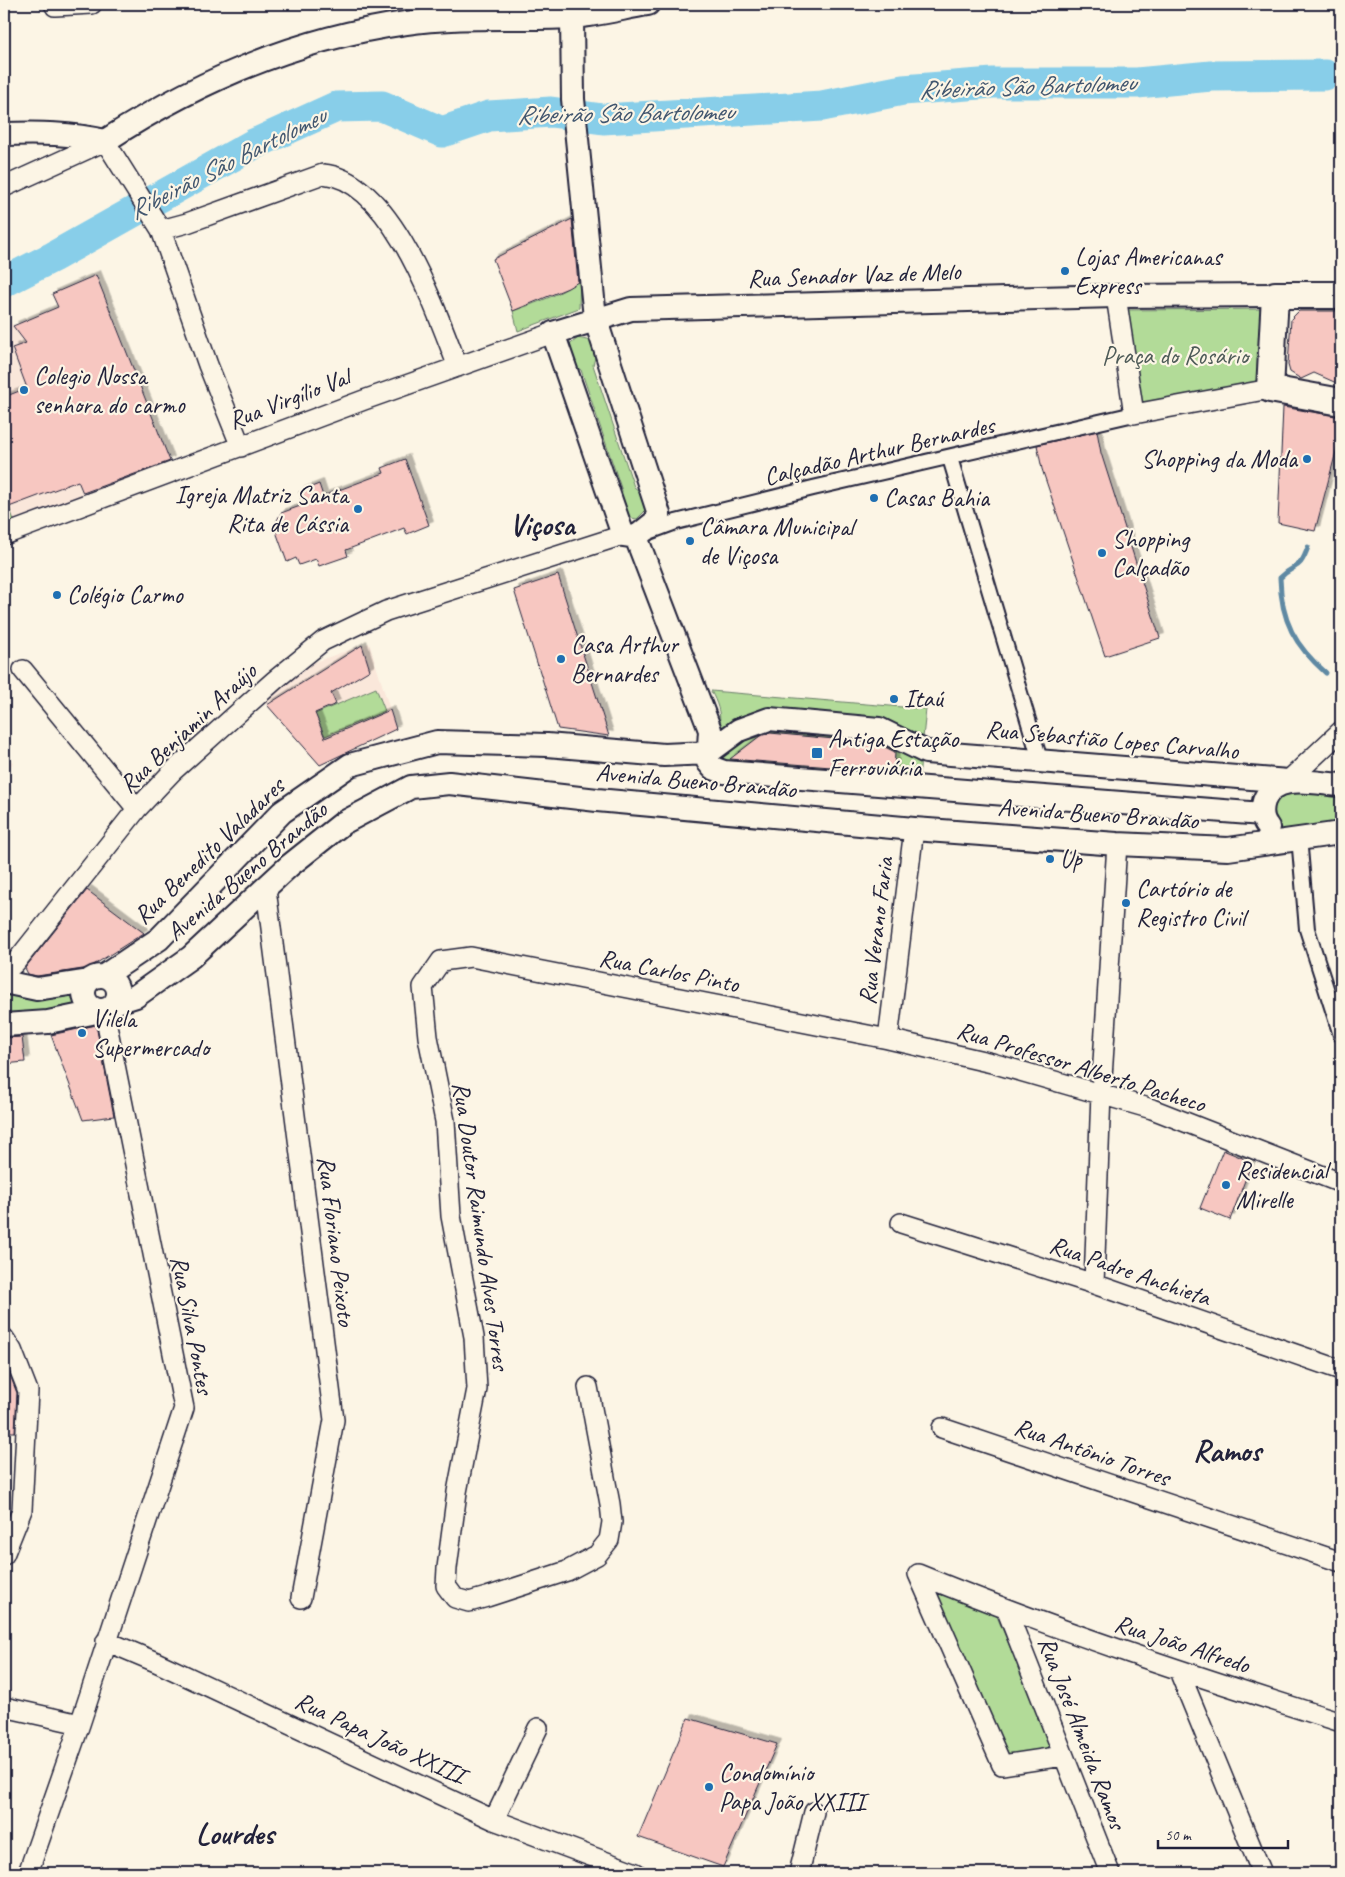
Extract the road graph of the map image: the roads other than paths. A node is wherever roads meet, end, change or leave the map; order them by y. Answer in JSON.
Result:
{"nodes":[{"id":1,"x":92,"y":4,"type":"edge"},
{"id":2,"x":647,"y":4,"type":"edge"},
{"id":3,"x":54,"y":5,"type":"edge"},
{"id":4,"x":572,"y":17,"type":"junction"},
{"id":5,"x":4,"y":134,"type":"edge"},
{"id":6,"x":105,"y":141,"type":"junction"},
{"id":7,"x":4,"y":187,"type":"edge"},
{"id":8,"x":161,"y":230,"type":"junction"},
{"id":9,"x":1336,"y":289,"type":"edge"},
{"id":10,"x":1275,"y":295,"type":"junction"},
{"id":11,"x":1116,"y":296,"type":"junction"},
{"id":12,"x":595,"y":318,"type":"junction"},
{"id":13,"x":553,"y":333,"type":"junction"},
{"id":14,"x":458,"y":367,"type":"junction"},
{"id":15,"x":1270,"y":389,"type":"junction"},
{"id":16,"x":1341,"y":402,"type":"edge"},
{"id":17,"x":1134,"y":414,"type":"junction"},
{"id":18,"x":241,"y":447,"type":"junction"},
{"id":19,"x":950,"y":458,"type":"junction"},
{"id":20,"x":4,"y":535,"type":"edge"},
{"id":21,"x":630,"y":536,"type":"junction"},
{"id":22,"x":23,"y":670,"type":"dead end"},
{"id":23,"x":1341,"y":731,"type":"edge"},
{"id":24,"x":708,"y":753,"type":"junction"},
{"id":25,"x":1040,"y":760,"type":"junction"},
{"id":26,"x":1288,"y":782,"type":"junction"},
{"id":27,"x":1341,"y":785,"type":"edge"},
{"id":28,"x":137,"y":809,"type":"junction"},
{"id":29,"x":1262,"y":814,"type":"junction"},
{"id":30,"x":914,"y":829,"type":"junction"},
{"id":31,"x":1341,"y":833,"type":"edge"},
{"id":32,"x":1294,"y":838,"type":"junction"},
{"id":33,"x":1117,"y":844,"type":"junction"},
{"id":34,"x":266,"y":889,"type":"junction"},
{"id":35,"x":441,"y":962,"type":"joint"},
{"id":36,"x":4,"y":973,"type":"edge"},
{"id":37,"x":96,"y":979,"type":"junction"},
{"id":38,"x":4,"y":982,"type":"edge"},
{"id":39,"x":108,"y":1008,"type":"junction"},
{"id":40,"x":4,"y":1025,"type":"edge"},
{"id":41,"x":1341,"y":1035,"type":"edge"},
{"id":42,"x":888,"y":1039,"type":"junction"},
{"id":43,"x":1101,"y":1093,"type":"junction"},
{"id":44,"x":1341,"y":1183,"type":"edge"},
{"id":45,"x":901,"y":1222,"type":"dead end"},
{"id":46,"x":1094,"y":1284,"type":"junction"},
{"id":47,"x":4,"y":1338,"type":"edge"},
{"id":48,"x":1341,"y":1370,"type":"edge"},
{"id":49,"x":588,"y":1387,"type":"dead end"},
{"id":50,"x":942,"y":1428,"type":"dead end"},
{"id":51,"x":4,"y":1555,"type":"edge"},
{"id":52,"x":1341,"y":1562,"type":"edge"},
{"id":53,"x":301,"y":1598,"type":"dead end"},
{"id":54,"x":1007,"y":1611,"type":"junction"},
{"id":55,"x":106,"y":1640,"type":"junction"},
{"id":56,"x":1179,"y":1671,"type":"junction"},
{"id":57,"x":4,"y":1707,"type":"edge"},
{"id":58,"x":1341,"y":1722,"type":"edge"},
{"id":59,"x":80,"y":1724,"type":"junction"},
{"id":60,"x":538,"y":1728,"type":"dead end"},
{"id":61,"x":1063,"y":1756,"type":"junction"},
{"id":62,"x":814,"y":1812,"type":"dead end"},
{"id":63,"x":494,"y":1820,"type":"junction"},
{"id":64,"x":28,"y":1873,"type":"edge"},
{"id":65,"x":636,"y":1873,"type":"edge"},
{"id":66,"x":799,"y":1873,"type":"edge"},
{"id":67,"x":1110,"y":1873,"type":"edge"},
{"id":68,"x":1262,"y":1873,"type":"edge"}],
"edges":[{"from":1,"to":3,"type":"street"},
{"from":2,"to":4,"type":"street"},
{"from":4,"to":6,"type":"street"},
{"from":4,"to":12,"type":"street"},
{"from":5,"to":6,"type":"street"},
{"from":6,"to":7,"type":"street"},
{"from":6,"to":8,"type":"street"},
{"from":8,"to":14,"type":"street"},
{"from":8,"to":18,"type":"street"},
{"from":9,"to":10,"type":"main road"},
{"from":10,"to":11,"type":"street","name":"Rua Senador Vaz de Melo"},
{"from":10,"to":15,"type":"main road"},
{"from":11,"to":12,"type":"street","name":"Rua Senador Vaz de Melo"},
{"from":11,"to":17,"type":"street"},
{"from":12,"to":13,"type":"street","name":"Rua Virgílio Val"},
{"from":12,"to":21,"type":"street"},
{"from":13,"to":14,"type":"street","name":"Rua Virgílio Val"},
{"from":13,"to":21,"type":"street"},
{"from":14,"to":18,"type":"street","name":"Rua Virgílio Val"},
{"from":15,"to":16,"type":"main road"},
{"from":15,"to":17,"type":"street"},
{"from":17,"to":19,"type":"street","name":"Calçadão Arthur Bernardes"},
{"from":18,"to":20,"type":"street","name":"Rua Virgílio Val"},
{"from":19,"to":21,"type":"street","name":"Calçadão Arthur Bernardes"},
{"from":19,"to":25,"type":"street"},
{"from":21,"to":24,"type":"street"},
{"from":21,"to":28,"type":"street","name":"Rua Benjamin Araújo"},
{"from":22,"to":28,"type":"street"},
{"from":23,"to":26,"type":"street"},
{"from":24,"to":25,"type":"street","name":"Rua Sebastião Lopes Carvalho"},
{"from":24,"to":29,"type":"street"},
{"from":24,"to":37,"type":"street","name":"Rua Benedito Valadares"},
{"from":25,"to":26,"type":"street","name":"Rua Sebastião Lopes Carvalho"},
{"from":26,"to":27,"type":"street","name":"Rua Sebastião Lopes Carvalho"},
{"from":26,"to":29,"type":"street"},
{"from":28,"to":36,"type":"street","name":"Rua Benjamin Araújo"},
{"from":29,"to":32,"type":"street"},
{"from":30,"to":33,"type":"street","name":"Avenida Bueno Brandão"},
{"from":30,"to":34,"type":"street","name":"Avenida Bueno Brandão"},
{"from":30,"to":42,"type":"street","name":"Rua Verano Faria"},
{"from":31,"to":32,"type":"street","name":"Avenida Bueno Brandão"},
{"from":32,"to":33,"type":"street","name":"Avenida Bueno Brandão"},
{"from":32,"to":41,"type":"street"},
{"from":33,"to":43,"type":"street"},
{"from":34,"to":39,"type":"street","name":"Avenida Bueno Brandão"},
{"from":34,"to":53,"type":"street","name":"Rua Floriano Peixoto"},
{"from":35,"to":42,"type":"street","name":"Rua Carlos Pinto"},
{"from":35,"to":49,"type":"street","name":"Rua Doutor Raimundo Alves Torres"},
{"from":37,"to":38,"type":"street","name":"Rua Benedito Valadares"},
{"from":37,"to":39,"type":"street"},
{"from":37,"to":39,"type":"street"},
{"from":39,"to":40,"type":"street","name":"Avenida Bueno Brandão"},
{"from":39,"to":55,"type":"street","name":"Rua Silva Pontes"},
{"from":42,"to":43,"type":"street","name":"Rua Professor Alberto Pacheco"},
{"from":43,"to":44,"type":"street","name":"Rua Professor Alberto Pacheco"},
{"from":43,"to":46,"type":"street"},
{"from":45,"to":46,"type":"street","name":"Rua Padre Anchieta"},
{"from":46,"to":48,"type":"street","name":"Rua Padre Anchieta"},
{"from":47,"to":51,"type":"street"},
{"from":50,"to":52,"type":"street","name":"Rua Antônio Torres"},
{"from":54,"to":56,"type":"street","name":"Rua João Alfredo"},
{"from":54,"to":61,"type":"street","name":"Rua José Almeida Ramos"},
{"from":54,"to":61,"type":"street","name":"Rua João Alfredo"},
{"from":55,"to":59,"type":"street","name":"Rua Silva Pontes"},
{"from":55,"to":63,"type":"street","name":"Rua Papa João XXIII"},
{"from":56,"to":58,"type":"street","name":"Rua João Alfredo"},
{"from":56,"to":68,"type":"street"},
{"from":57,"to":59,"type":"street"},
{"from":59,"to":64,"type":"street","name":"Rua Silva Pontes"},
{"from":60,"to":63,"type":"street"},
{"from":61,"to":67,"type":"street","name":"Rua José Almeida Ramos"},
{"from":62,"to":66,"type":"street"},
{"from":63,"to":65,"type":"street","name":"Rua Papa João XXIII"}]}
